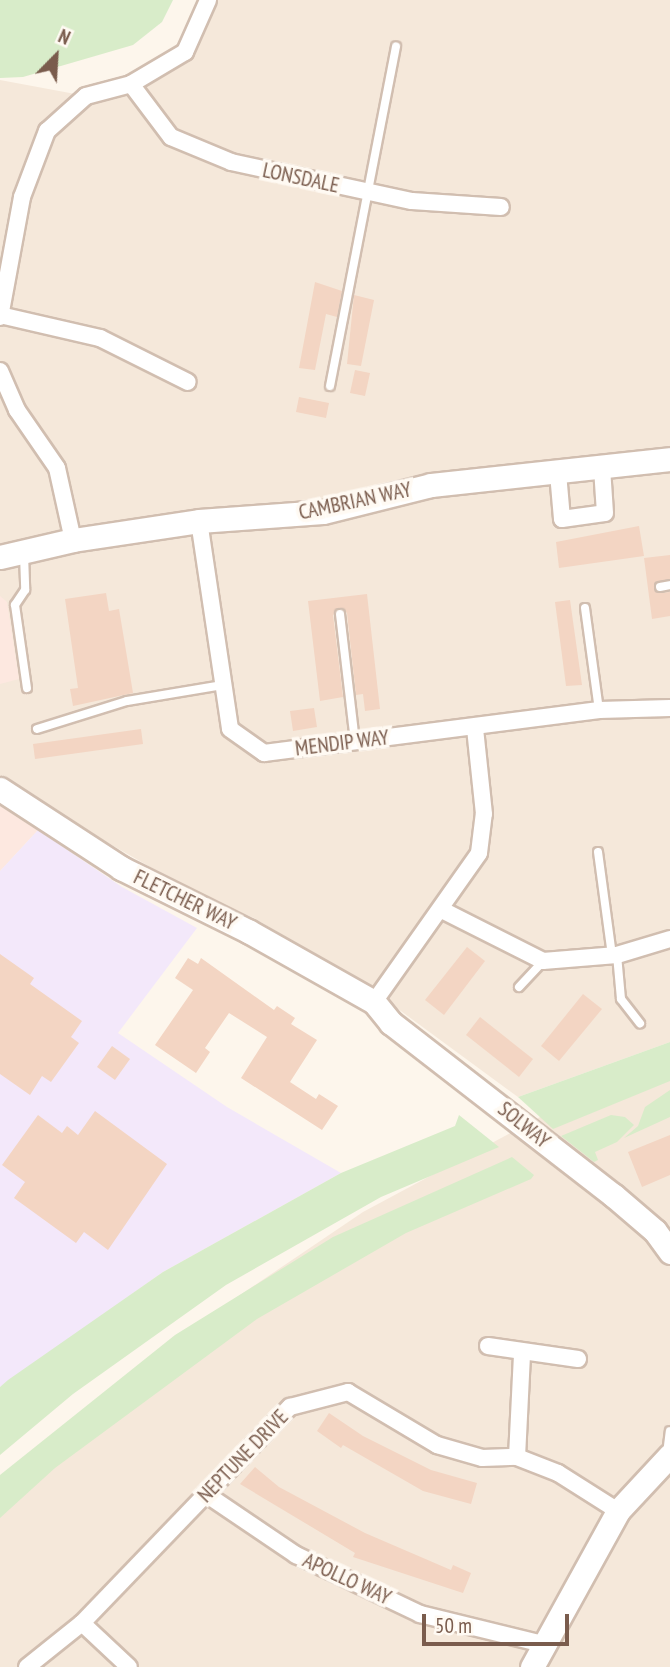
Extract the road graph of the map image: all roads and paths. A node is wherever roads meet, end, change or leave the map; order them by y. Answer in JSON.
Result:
{"nodes":[{"id":1,"x":208,"y":0,"type":"edge"},
{"id":2,"x":396,"y":46,"type":"dead end"},
{"id":3,"x":131,"y":84,"type":"junction"},
{"id":4,"x":369,"y":192,"type":"junction"},
{"id":5,"x":501,"y":207,"type":"dead end"},
{"id":6,"x":0,"y":316,"type":"edge"},
{"id":7,"x":0,"y":371,"type":"edge"},
{"id":8,"x":188,"y":382,"type":"dead end"},
{"id":9,"x":330,"y":386,"type":"dead end"},
{"id":10,"x":670,"y":459,"type":"edge"},
{"id":11,"x":601,"y":468,"type":"junction"},
{"id":12,"x":558,"y":473,"type":"junction"},
{"id":13,"x":198,"y":522,"type":"junction"},
{"id":14,"x":73,"y":540,"type":"junction"},
{"id":15,"x":23,"y":551,"type":"junction"},
{"id":16,"x":0,"y":557,"type":"edge"},
{"id":17,"x":670,"y":585,"type":"edge"},
{"id":18,"x":660,"y":587,"type":"dead end"},
{"id":19,"x":585,"y":608,"type":"dead end"},
{"id":20,"x":340,"y":614,"type":"dead end"},
{"id":21,"x":223,"y":685,"type":"junction"},
{"id":22,"x":27,"y":688,"type":"dead end"},
{"id":23,"x":670,"y":708,"type":"edge"},
{"id":24,"x":599,"y":710,"type":"junction"},
{"id":25,"x":475,"y":728,"type":"junction"},
{"id":26,"x":37,"y":729,"type":"dead end"},
{"id":27,"x":355,"y":741,"type":"junction"},
{"id":28,"x":0,"y":789,"type":"edge"},
{"id":29,"x":598,"y":852,"type":"dead end"},
{"id":30,"x":442,"y":910,"type":"junction"},
{"id":31,"x":670,"y":939,"type":"edge"},
{"id":32,"x":614,"y":956,"type":"junction"},
{"id":33,"x":543,"y":961,"type":"junction"},
{"id":34,"x":519,"y":987,"type":"dead end"},
{"id":35,"x":374,"y":1002,"type":"junction"},
{"id":36,"x":640,"y":1023,"type":"dead end"},
{"id":37,"x":670,"y":1252,"type":"edge"},
{"id":38,"x":488,"y":1346,"type":"dead end"},
{"id":39,"x":522,"y":1353,"type":"junction"},
{"id":40,"x":578,"y":1359,"type":"dead end"},
{"id":41,"x":670,"y":1431,"type":"edge"},
{"id":42,"x":517,"y":1457,"type":"junction"},
{"id":43,"x":669,"y":1457,"type":"edge"},
{"id":44,"x":206,"y":1494,"type":"junction"},
{"id":45,"x":618,"y":1511,"type":"junction"},
{"id":46,"x":82,"y":1623,"type":"junction"},
{"id":47,"x":543,"y":1644,"type":"junction"},
{"id":48,"x":27,"y":1667,"type":"edge"},
{"id":49,"x":129,"y":1667,"type":"edge"},
{"id":50,"x":532,"y":1667,"type":"edge"}],
"edges":[{"from":1,"to":3,"type":"street"},
{"from":2,"to":4,"type":"lane"},
{"from":3,"to":4,"type":"street","name":"LONSDALE"},
{"from":3,"to":6,"type":"street"},
{"from":4,"to":5,"type":"street","name":"LONSDALE"},
{"from":4,"to":9,"type":"lane"},
{"from":6,"to":8,"type":"street"},
{"from":7,"to":14,"type":"street"},
{"from":10,"to":11,"type":"street","name":"CAMBRIAN WAY"},
{"from":11,"to":12,"type":"street","name":"CAMBRIAN WAY"},
{"from":11,"to":12,"type":"street"},
{"from":12,"to":13,"type":"street","name":"CAMBRIAN WAY"},
{"from":13,"to":14,"type":"street","name":"CAMBRIAN WAY"},
{"from":13,"to":21,"type":"street","name":"MENDIP WAY"},
{"from":14,"to":15,"type":"street","name":"CAMBRIAN WAY"},
{"from":15,"to":16,"type":"street","name":"CAMBRIAN WAY"},
{"from":15,"to":22,"type":"lane"},
{"from":17,"to":18,"type":"lane"},
{"from":19,"to":24,"type":"lane"},
{"from":20,"to":27,"type":"lane"},
{"from":21,"to":26,"type":"lane"},
{"from":21,"to":27,"type":"street","name":"MENDIP WAY"},
{"from":23,"to":24,"type":"street","name":"MENDIP WAY"},
{"from":24,"to":25,"type":"street","name":"MENDIP WAY"},
{"from":25,"to":27,"type":"street","name":"MENDIP WAY"},
{"from":25,"to":30,"type":"street"},
{"from":28,"to":35,"type":"street","name":"FLETCHER WAY"},
{"from":29,"to":32,"type":"lane"},
{"from":30,"to":33,"type":"street"},
{"from":30,"to":35,"type":"street"},
{"from":31,"to":32,"type":"street"},
{"from":32,"to":33,"type":"street"},
{"from":32,"to":36,"type":"lane"},
{"from":33,"to":34,"type":"lane"},
{"from":35,"to":37,"type":"street","name":"SOLWAY"},
{"from":38,"to":39,"type":"street"},
{"from":39,"to":40,"type":"street"},
{"from":39,"to":42,"type":"street"},
{"from":41,"to":43,"type":"lane"},
{"from":42,"to":44,"type":"street","name":"NEPTUNE DRIVE"},
{"from":42,"to":45,"type":"street","name":"NEPTUNE DRIVE"},
{"from":43,"to":45,"type":"street"},
{"from":44,"to":46,"type":"street","name":"NEPTUNE DRIVE"},
{"from":44,"to":47,"type":"street","name":"APOLLO WAY"},
{"from":45,"to":47,"type":"street"},
{"from":46,"to":48,"type":"street","name":"NEPTUNE DRIVE"},
{"from":46,"to":49,"type":"street"},
{"from":47,"to":50,"type":"street"}]}
